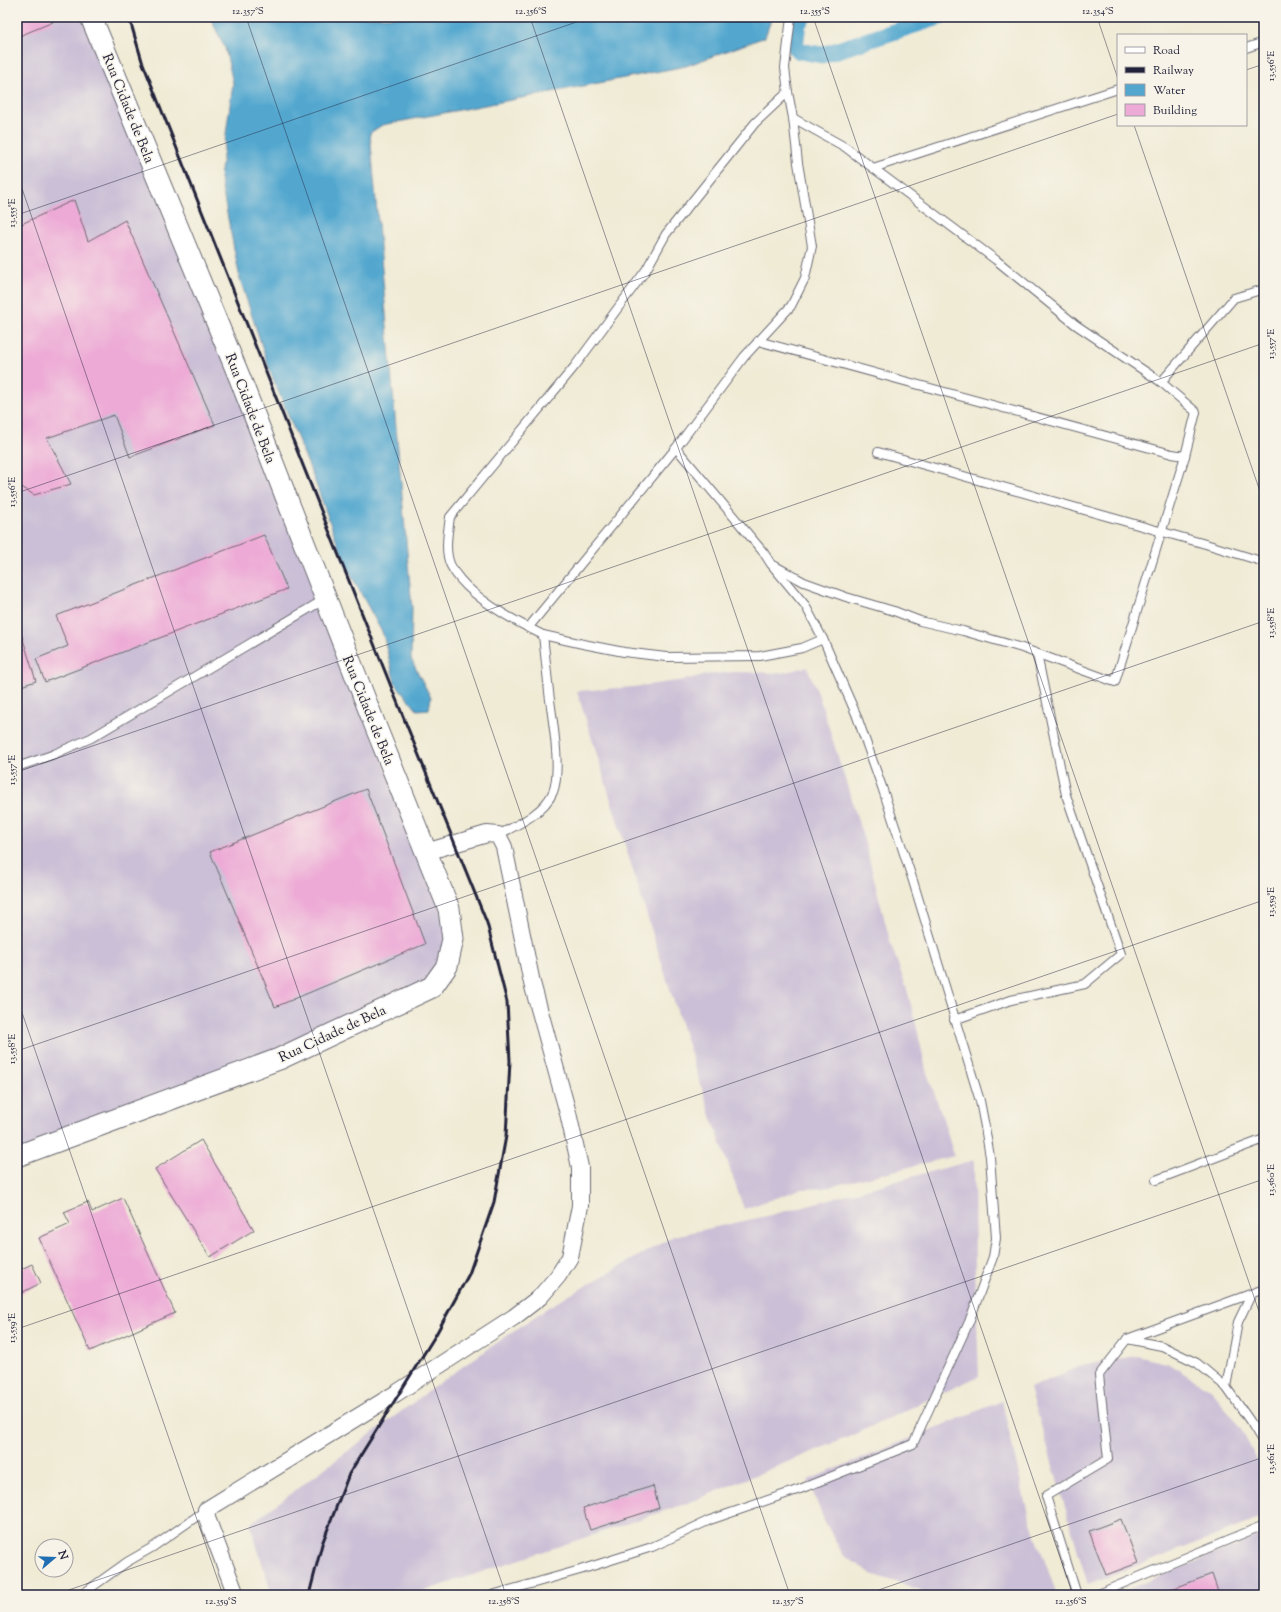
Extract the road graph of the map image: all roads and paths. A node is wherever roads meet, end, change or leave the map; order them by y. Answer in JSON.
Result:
{"nodes":[{"id":1,"x":91,"y":17,"type":"edge"},
{"id":2,"x":791,"y":17,"type":"edge"},
{"id":3,"x":1264,"y":42,"type":"edge"},
{"id":4,"x":1247,"y":48,"type":"edge"},
{"id":5,"x":1117,"y":89,"type":"edge"},
{"id":6,"x":788,"y":92,"type":"junction"},
{"id":7,"x":793,"y":118,"type":"junction"},
{"id":8,"x":873,"y":168,"type":"junction"},
{"id":9,"x":1264,"y":289,"type":"edge"},
{"id":10,"x":758,"y":341,"type":"junction"},
{"id":11,"x":1160,"y":382,"type":"junction"},
{"id":12,"x":676,"y":448,"type":"junction"},
{"id":13,"x":878,"y":452,"type":"dead end"},
{"id":14,"x":1185,"y":456,"type":"junction"},
{"id":15,"x":1162,"y":532,"type":"junction"},
{"id":16,"x":1264,"y":562,"type":"edge"},
{"id":17,"x":771,"y":564,"type":"junction"},
{"id":18,"x":325,"y":599,"type":"junction"},
{"id":19,"x":528,"y":628,"type":"junction"},
{"id":20,"x":543,"y":635,"type":"junction"},
{"id":21,"x":823,"y":639,"type":"junction"},
{"id":22,"x":1036,"y":654,"type":"junction"},
{"id":23,"x":17,"y":767,"type":"edge"},
{"id":24,"x":498,"y":835,"type":"junction"},
{"id":25,"x":426,"y":852,"type":"junction"},
{"id":26,"x":954,"y":1020,"type":"junction"},
{"id":27,"x":1264,"y":1139,"type":"edge"},
{"id":28,"x":17,"y":1156,"type":"edge"},
{"id":29,"x":1156,"y":1180,"type":"dead end"},
{"id":30,"x":1264,"y":1289,"type":"edge"},
{"id":31,"x":1251,"y":1294,"type":"junction"},
{"id":32,"x":1128,"y":1339,"type":"junction"},
{"id":33,"x":1226,"y":1387,"type":"junction"},
{"id":34,"x":1264,"y":1444,"type":"edge"},
{"id":35,"x":206,"y":1510,"type":"junction"},
{"id":36,"x":1264,"y":1525,"type":"edge"},
{"id":37,"x":81,"y":1595,"type":"edge"},
{"id":38,"x":236,"y":1595,"type":"edge"},
{"id":39,"x":492,"y":1595,"type":"edge"},
{"id":40,"x":1077,"y":1595,"type":"edge"},
{"id":41,"x":1095,"y":1595,"type":"edge"}],
"edges":[{"from":1,"to":18,"type":"street","name":"Rua Cidade de Bela"},
{"from":2,"to":6,"type":"lane"},
{"from":3,"to":4,"type":"lane"},
{"from":5,"to":8,"type":"lane"},
{"from":6,"to":7,"type":"lane"},
{"from":6,"to":19,"type":"lane"},
{"from":7,"to":8,"type":"lane"},
{"from":7,"to":10,"type":"lane"},
{"from":8,"to":11,"type":"lane"},
{"from":9,"to":11,"type":"lane"},
{"from":10,"to":12,"type":"lane"},
{"from":10,"to":14,"type":"lane"},
{"from":11,"to":14,"type":"lane"},
{"from":12,"to":17,"type":"lane"},
{"from":12,"to":19,"type":"lane"},
{"from":13,"to":15,"type":"lane"},
{"from":14,"to":15,"type":"lane"},
{"from":15,"to":16,"type":"lane"},
{"from":15,"to":22,"type":"lane"},
{"from":17,"to":21,"type":"lane"},
{"from":17,"to":22,"type":"lane"},
{"from":18,"to":23,"type":"lane"},
{"from":18,"to":25,"type":"street","name":"Rua Cidade de Bela"},
{"from":19,"to":20,"type":"lane"},
{"from":20,"to":21,"type":"lane"},
{"from":20,"to":24,"type":"lane"},
{"from":21,"to":26,"type":"lane"},
{"from":22,"to":26,"type":"lane"},
{"from":24,"to":25,"type":"street"},
{"from":24,"to":35,"type":"street"},
{"from":25,"to":28,"type":"street","name":"Rua Cidade de Bela"},
{"from":26,"to":39,"type":"lane"},
{"from":27,"to":29,"type":"lane"},
{"from":30,"to":31,"type":"lane"},
{"from":31,"to":32,"type":"lane"},
{"from":31,"to":33,"type":"lane"},
{"from":32,"to":33,"type":"lane"},
{"from":32,"to":40,"type":"lane"},
{"from":33,"to":34,"type":"lane"},
{"from":35,"to":37,"type":"lane"},
{"from":35,"to":38,"type":"street"},
{"from":36,"to":41,"type":"lane"}]}
